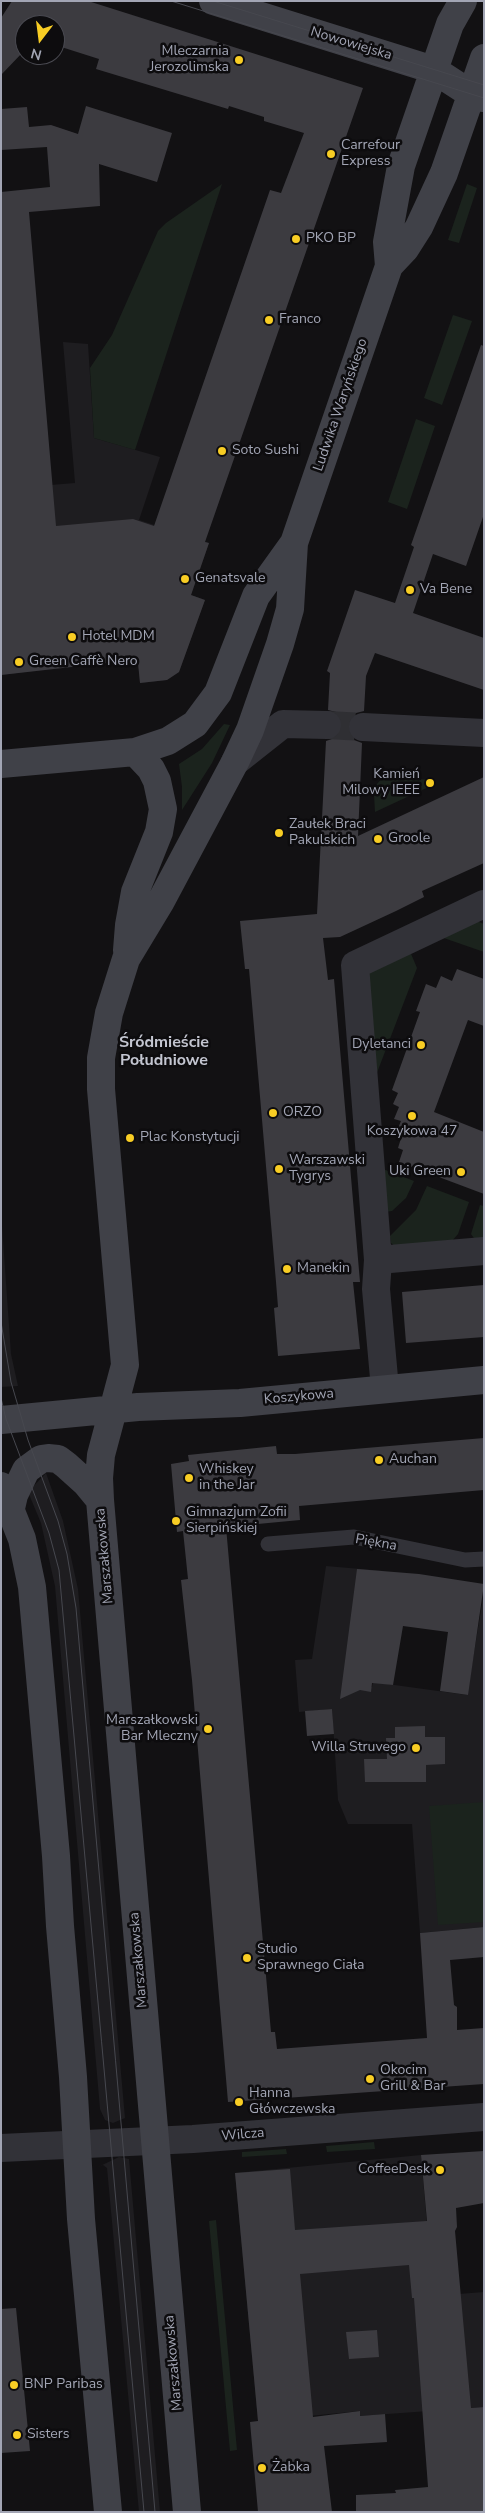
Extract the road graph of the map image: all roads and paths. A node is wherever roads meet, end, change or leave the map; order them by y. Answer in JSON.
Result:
{"nodes":[{"id":1,"x":213,"y":1,"type":"edge"},
{"id":2,"x":463,"y":1,"type":"edge"},
{"id":3,"x":484,"y":58,"type":"edge"},
{"id":4,"x":434,"y":70,"type":"junction"},
{"id":5,"x":477,"y":96,"type":"edge"},
{"id":6,"x":389,"y":266,"type":"junction"},
{"id":7,"x":294,"y":543,"type":"junction"},
{"id":8,"x":327,"y":725,"type":"tunnel mouth"},
{"id":9,"x":363,"y":727,"type":"tunnel mouth"},
{"id":10,"x":484,"y":733,"type":"edge"},
{"id":11,"x":135,"y":752,"type":"junction"},
{"id":12,"x":235,"y":762,"type":"junction"},
{"id":13,"x":1,"y":764,"type":"edge"},
{"id":14,"x":484,"y":904,"type":"edge"},
{"id":15,"x":126,"y":959,"type":"junction"},
{"id":16,"x":484,"y":1251,"type":"edge"},
{"id":17,"x":378,"y":1260,"type":"junction"},
{"id":18,"x":484,"y":1380,"type":"edge"},
{"id":19,"x":384,"y":1389,"type":"junction"},
{"id":20,"x":113,"y":1410,"type":"junction"},
{"id":21,"x":1,"y":1420,"type":"edge"},
{"id":22,"x":6,"y":1497,"type":"edge"},
{"id":23,"x":100,"y":1500,"type":"junction"},
{"id":24,"x":268,"y":1544,"type":"dead end"},
{"id":25,"x":484,"y":1559,"type":"edge"},
{"id":26,"x":484,"y":2117,"type":"edge"},
{"id":27,"x":154,"y":2140,"type":"junction"},
{"id":28,"x":77,"y":2144,"type":"junction"},
{"id":29,"x":1,"y":2148,"type":"edge"},
{"id":30,"x":108,"y":2512,"type":"edge"},
{"id":31,"x":187,"y":2512,"type":"edge"}],
"edges":[{"from":1,"to":4,"type":"main road","name":"Nowowiejska"},
{"from":2,"to":4,"type":"main road","name":"Ludwika Waryńskiego"},
{"from":3,"to":5,"type":"main road","name":"Ludwika Waryńskiego"},
{"from":4,"to":5,"type":"main road","name":"Nowowiejska"},
{"from":4,"to":6,"type":"main road","name":"Ludwika Waryńskiego"},
{"from":5,"to":6,"type":"main road","name":"Ludwika Waryńskiego"},
{"from":6,"to":7,"type":"main road","name":"Ludwika Waryńskiego"},
{"from":7,"to":11,"type":"main road","name":"Ludwika Waryńskiego"},
{"from":7,"to":12,"type":"main road","name":"Ludwika Waryńskiego"},
{"from":8,"to":12,"type":"street"},
{"from":9,"to":10,"type":"street"},
{"from":11,"to":13,"type":"main road"},
{"from":11,"to":15,"type":"main road"},
{"from":12,"to":15,"type":"main road"},
{"from":14,"to":17,"type":"street"},
{"from":15,"to":20,"type":"main road"},
{"from":16,"to":17,"type":"street"},
{"from":17,"to":19,"type":"street"},
{"from":18,"to":19,"type":"main road","name":"Koszykowa"},
{"from":19,"to":20,"type":"main road","name":"Koszykowa"},
{"from":20,"to":21,"type":"main road"},
{"from":20,"to":23,"type":"main road","name":"Marszałkowska"},
{"from":22,"to":23,"type":"main road"},
{"from":22,"to":28,"type":"main road"},
{"from":23,"to":27,"type":"main road","name":"Marszałkowska"},
{"from":24,"to":25,"type":"lane","name":"Piękna"},
{"from":26,"to":27,"type":"street","name":"Wilcza"},
{"from":27,"to":28,"type":"street","name":"Wilcza"},
{"from":27,"to":31,"type":"main road","name":"Marszałkowska"},
{"from":28,"to":29,"type":"street","name":"Wilcza"},
{"from":28,"to":30,"type":"main road"}]}
